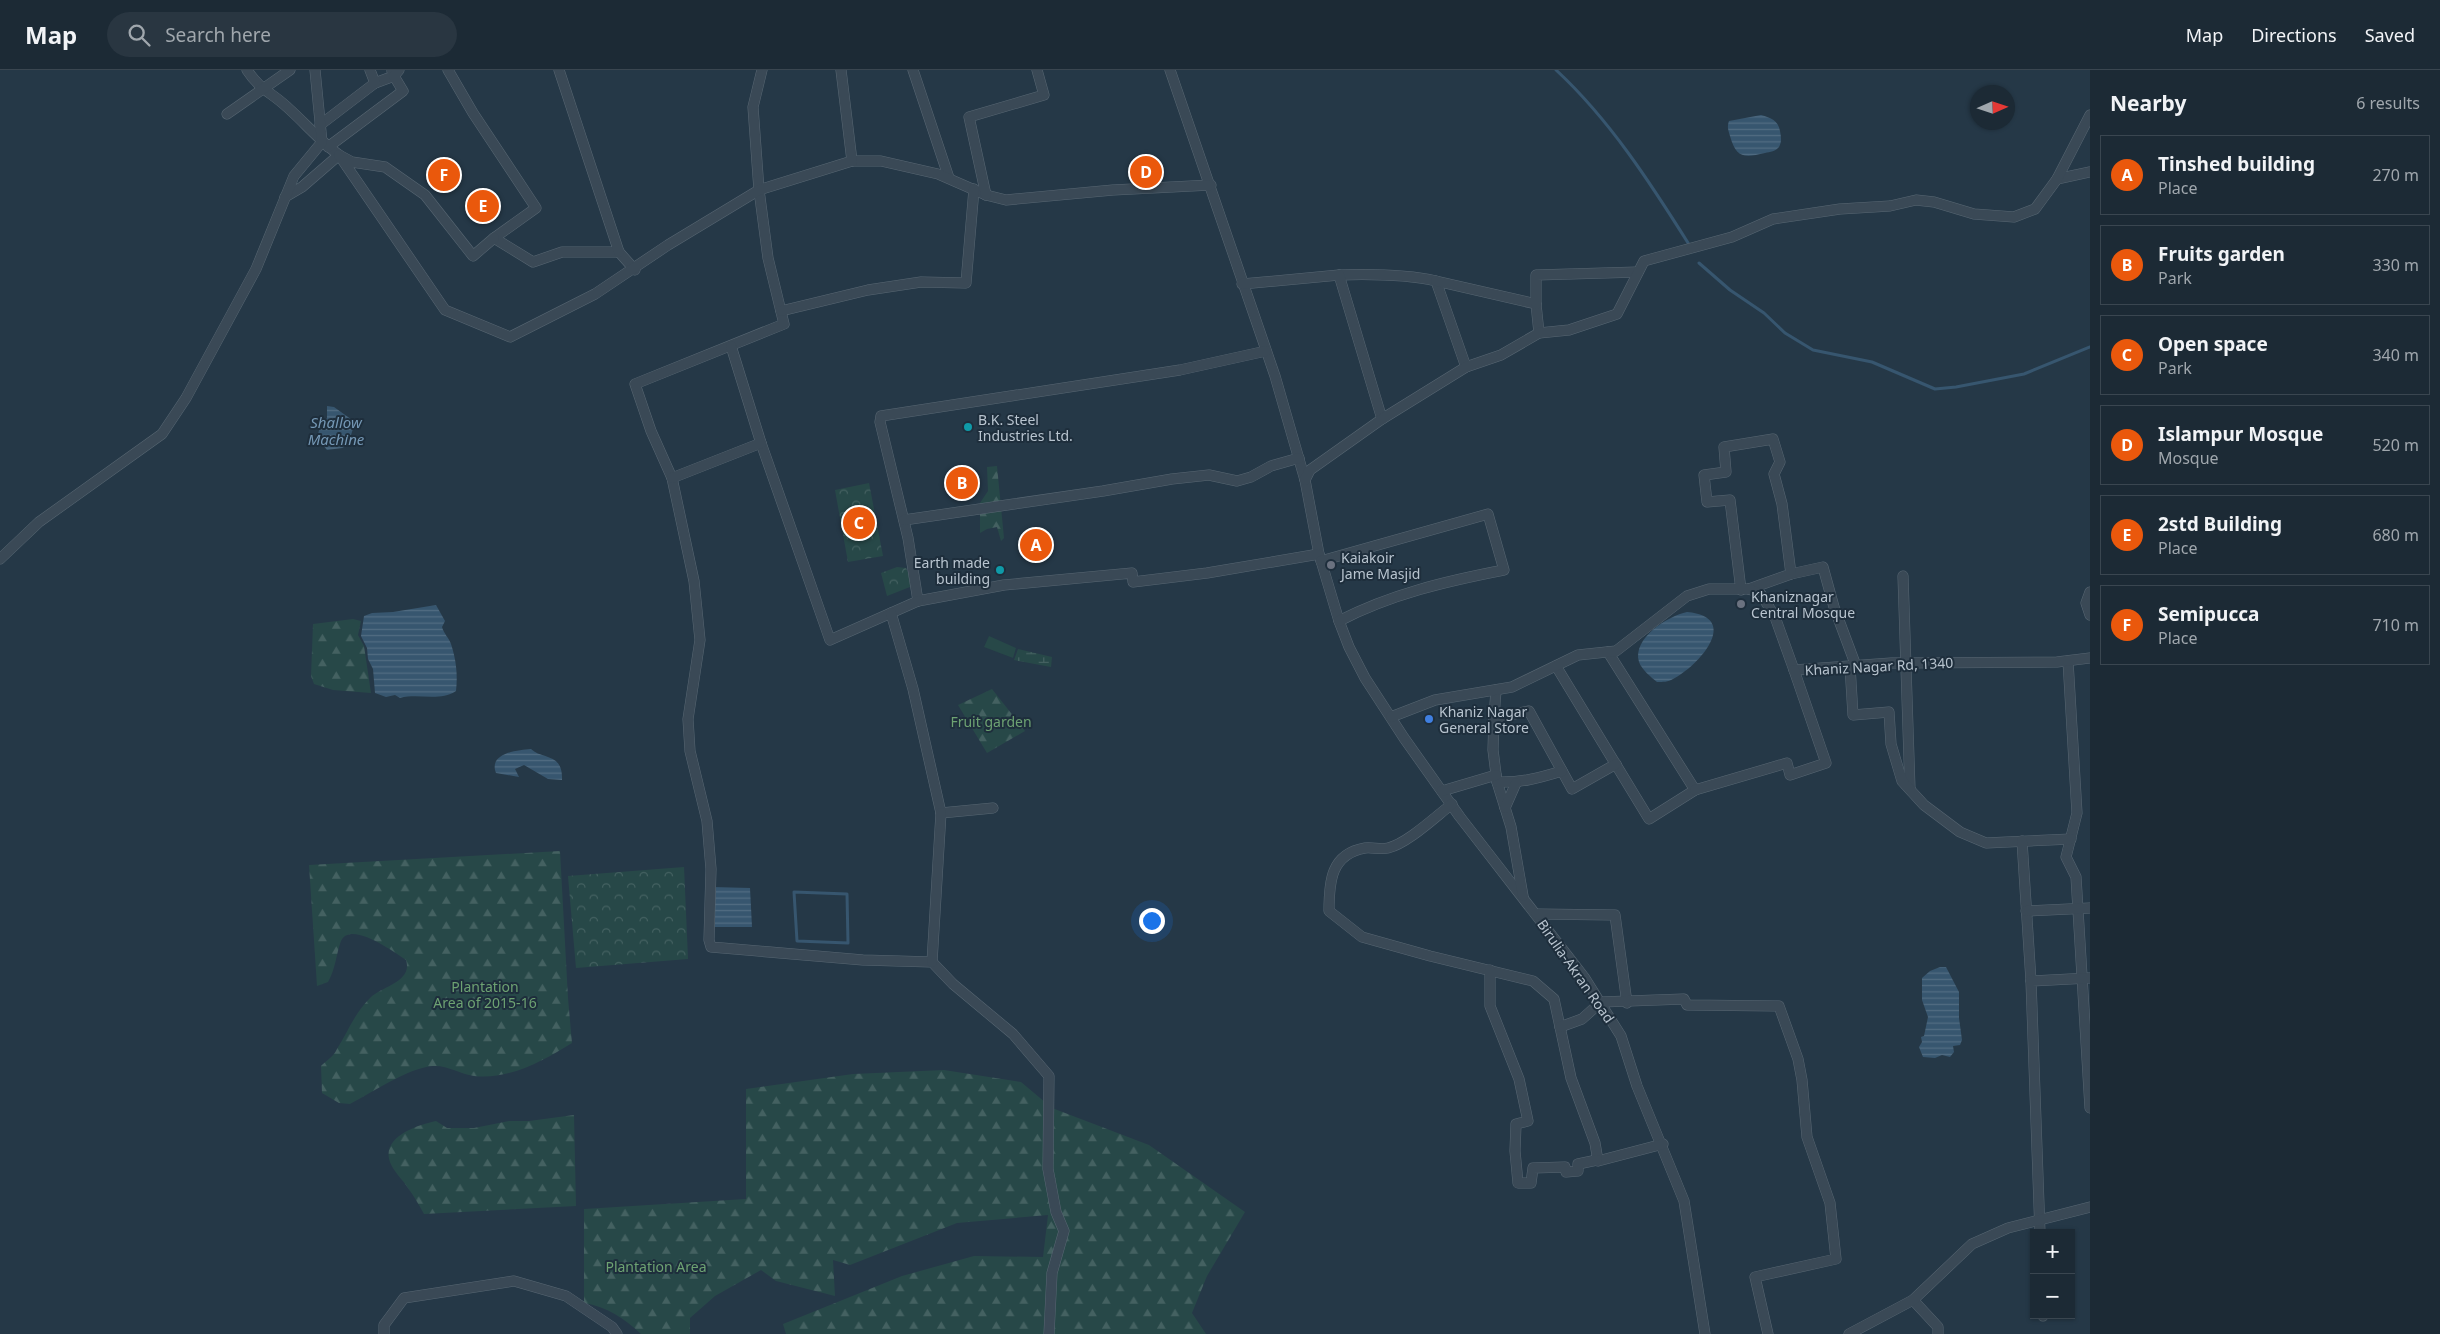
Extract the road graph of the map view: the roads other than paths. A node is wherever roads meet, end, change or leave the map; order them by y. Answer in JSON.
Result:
{"nodes":[{"id":1,"x":247,"y":70,"type":"edge"},
{"id":2,"x":290,"y":70,"type":"edge"},
{"id":3,"x":315,"y":70,"type":"edge"},
{"id":4,"x":370,"y":70,"type":"edge"},
{"id":5,"x":448,"y":70,"type":"edge"},
{"id":6,"x":559,"y":70,"type":"edge"},
{"id":7,"x":762,"y":70,"type":"edge"},
{"id":8,"x":841,"y":70,"type":"edge"},
{"id":9,"x":913,"y":70,"type":"edge"},
{"id":10,"x":1036,"y":70,"type":"edge"},
{"id":11,"x":1170,"y":70,"type":"edge"},
{"id":12,"x":395,"y":72,"type":"edge"},
{"id":13,"x":375,"y":83,"type":"junction"},
{"id":14,"x":263,"y":90,"type":"junction"},
{"id":15,"x":227,"y":114,"type":"dead end"},
{"id":16,"x":2090,"y":115,"type":"edge"},
{"id":17,"x":320,"y":125,"type":"junction"},
{"id":18,"x":325,"y":145,"type":"junction"},
{"id":19,"x":339,"y":156,"type":"junction"},
{"id":20,"x":852,"y":161,"type":"junction"},
{"id":21,"x":2090,"y":172,"type":"edge"},
{"id":22,"x":948,"y":178,"type":"junction"},
{"id":23,"x":2057,"y":179,"type":"junction"},
{"id":24,"x":1211,"y":185,"type":"junction"},
{"id":25,"x":974,"y":189,"type":"junction"},
{"id":26,"x":759,"y":190,"type":"junction"},
{"id":27,"x":986,"y":195,"type":"junction"},
{"id":28,"x":285,"y":197,"type":"junction"},
{"id":29,"x":494,"y":238,"type":"junction"},
{"id":30,"x":619,"y":252,"type":"junction"},
{"id":31,"x":635,"y":270,"type":"junction"},
{"id":32,"x":1638,"y":272,"type":"junction"},
{"id":33,"x":1338,"y":275,"type":"junction"},
{"id":34,"x":1436,"y":282,"type":"junction"},
{"id":35,"x":1242,"y":284,"type":"junction"},
{"id":36,"x":1536,"y":304,"type":"junction"},
{"id":37,"x":781,"y":311,"type":"junction"},
{"id":38,"x":1539,"y":333,"type":"junction"},
{"id":39,"x":731,"y":346,"type":"junction"},
{"id":40,"x":1266,"y":351,"type":"junction"},
{"id":41,"x":1466,"y":367,"type":"junction"},
{"id":42,"x":1382,"y":419,"type":"junction"},
{"id":43,"x":762,"y":443,"type":"junction"},
{"id":44,"x":1299,"y":458,"type":"junction"},
{"id":45,"x":672,"y":478,"type":"junction"},
{"id":46,"x":1305,"y":480,"type":"junction"},
{"id":47,"x":904,"y":520,"type":"junction"},
{"id":48,"x":1320,"y":558,"type":"junction"},
{"id":49,"x":0,"y":559,"type":"edge"},
{"id":50,"x":1790,"y":574,"type":"junction"},
{"id":51,"x":1903,"y":576,"type":"dead end"},
{"id":52,"x":1745,"y":590,"type":"junction"},
{"id":53,"x":2090,"y":592,"type":"edge"},
{"id":54,"x":918,"y":601,"type":"junction"},
{"id":55,"x":891,"y":613,"type":"junction"},
{"id":56,"x":2090,"y":615,"type":"edge"},
{"id":57,"x":1339,"y":621,"type":"junction"},
{"id":58,"x":1608,"y":652,"type":"junction"},
{"id":59,"x":2090,"y":658,"type":"edge"},
{"id":60,"x":2068,"y":661,"type":"junction"},
{"id":61,"x":1906,"y":664,"type":"junction"},
{"id":62,"x":1556,"y":666,"type":"junction"},
{"id":63,"x":1853,"y":666,"type":"junction"},
{"id":64,"x":1794,"y":670,"type":"junction"},
{"id":65,"x":1496,"y":690,"type":"junction"},
{"id":66,"x":1391,"y":717,"type":"junction"},
{"id":67,"x":1494,"y":718,"type":"junction"},
{"id":68,"x":1616,"y":764,"type":"junction"},
{"id":69,"x":1562,"y":770,"type":"junction"},
{"id":70,"x":1497,"y":778,"type":"junction"},
{"id":71,"x":1516,"y":783,"type":"junction"},
{"id":72,"x":1910,"y":789,"type":"junction"},
{"id":73,"x":1695,"y":790,"type":"junction"},
{"id":74,"x":1442,"y":791,"type":"junction"},
{"id":75,"x":1452,"y":804,"type":"junction"},
{"id":76,"x":993,"y":808,"type":"dead end"},
{"id":77,"x":1505,"y":808,"type":"junction"},
{"id":78,"x":941,"y":813,"type":"junction"},
{"id":79,"x":2071,"y":839,"type":"junction"},
{"id":80,"x":2022,"y":841,"type":"junction"},
{"id":81,"x":1526,"y":902,"type":"junction"},
{"id":82,"x":2079,"y":908,"type":"junction"},
{"id":83,"x":2090,"y":908,"type":"edge"},
{"id":84,"x":2026,"y":911,"type":"junction"},
{"id":85,"x":1536,"y":914,"type":"junction"},
{"id":86,"x":932,"y":962,"type":"junction"},
{"id":87,"x":1490,"y":970,"type":"junction"},
{"id":88,"x":2087,"y":979,"type":"edge"},
{"id":89,"x":2031,"y":981,"type":"junction"},
{"id":90,"x":1601,"y":1002,"type":"junction"},
{"id":91,"x":1627,"y":1003,"type":"junction"},
{"id":92,"x":1560,"y":1027,"type":"junction"},
{"id":93,"x":2090,"y":1108,"type":"edge"},
{"id":94,"x":1663,"y":1144,"type":"junction"},
{"id":95,"x":1597,"y":1160,"type":"junction"},
{"id":96,"x":2090,"y":1207,"type":"edge"},
{"id":97,"x":2039,"y":1221,"type":"junction"},
{"id":98,"x":2040,"y":1229,"type":"edge"},
{"id":99,"x":1913,"y":1300,"type":"junction"},
{"id":100,"x":384,"y":1334,"type":"edge"},
{"id":101,"x":617,"y":1334,"type":"edge"},
{"id":102,"x":1049,"y":1334,"type":"edge"},
{"id":103,"x":1706,"y":1334,"type":"edge"},
{"id":104,"x":1768,"y":1334,"type":"edge"},
{"id":105,"x":1848,"y":1334,"type":"edge"},
{"id":106,"x":1938,"y":1334,"type":"edge"}],
"edges":[{"from":1,"to":14,"type":"street"},
{"from":2,"to":14,"type":"street"},
{"from":3,"to":17,"type":"street"},
{"from":4,"to":13,"type":"street"},
{"from":5,"to":29,"type":"street"},
{"from":6,"to":30,"type":"street"},
{"from":7,"to":26,"type":"street"},
{"from":8,"to":20,"type":"street"},
{"from":9,"to":22,"type":"street"},
{"from":10,"to":27,"type":"street"},
{"from":11,"to":24,"type":"street","name":"Birulia-Akran Road"},
{"from":12,"to":13,"type":"street"},
{"from":12,"to":18,"type":"street"},
{"from":13,"to":17,"type":"street"},
{"from":14,"to":15,"type":"street"},
{"from":14,"to":18,"type":"street"},
{"from":16,"to":23,"type":"street"},
{"from":17,"to":18,"type":"street"},
{"from":18,"to":19,"type":"street"},
{"from":18,"to":28,"type":"street"},
{"from":19,"to":28,"type":"street"},
{"from":19,"to":29,"type":"street"},
{"from":19,"to":31,"type":"street"},
{"from":20,"to":22,"type":"street"},
{"from":20,"to":26,"type":"street"},
{"from":21,"to":23,"type":"street"},
{"from":22,"to":25,"type":"street"},
{"from":23,"to":32,"type":"street"},
{"from":24,"to":27,"type":"street"},
{"from":24,"to":35,"type":"street","name":"Birulia-Akran Road"},
{"from":25,"to":27,"type":"street"},
{"from":25,"to":37,"type":"street"},
{"from":26,"to":31,"type":"street"},
{"from":26,"to":37,"type":"street"},
{"from":28,"to":49,"type":"street"},
{"from":29,"to":30,"type":"street"},
{"from":30,"to":31,"type":"street"},
{"from":32,"to":36,"type":"street"},
{"from":32,"to":38,"type":"street"},
{"from":33,"to":34,"type":"street"},
{"from":33,"to":35,"type":"street"},
{"from":33,"to":42,"type":"street"},
{"from":34,"to":36,"type":"street"},
{"from":34,"to":41,"type":"street"},
{"from":35,"to":40,"type":"street","name":"Birulia-Akran Road"},
{"from":36,"to":38,"type":"street"},
{"from":37,"to":39,"type":"street"},
{"from":38,"to":41,"type":"street"},
{"from":39,"to":43,"type":"street"},
{"from":39,"to":45,"type":"street"},
{"from":40,"to":44,"type":"street","name":"Birulia-Akran Road"},
{"from":40,"to":47,"type":"street"},
{"from":41,"to":42,"type":"street"},
{"from":42,"to":46,"type":"street"},
{"from":43,"to":45,"type":"street"},
{"from":43,"to":55,"type":"street"},
{"from":44,"to":46,"type":"street","name":"Birulia-Akran Road"},
{"from":44,"to":47,"type":"street"},
{"from":45,"to":86,"type":"street"},
{"from":46,"to":48,"type":"street","name":"Birulia-Akran Road"},
{"from":47,"to":54,"type":"street"},
{"from":48,"to":54,"type":"street"},
{"from":48,"to":57,"type":"street","name":"Birulia-Akran Road"},
{"from":48,"to":57,"type":"street"},
{"from":50,"to":52,"type":"street"},
{"from":50,"to":52,"type":"street"},
{"from":50,"to":63,"type":"street"},
{"from":51,"to":61,"type":"street"},
{"from":52,"to":58,"type":"street"},
{"from":52,"to":64,"type":"street","name":"Khaniz Nagar Rd, 1340"},
{"from":53,"to":56,"type":"street"},
{"from":54,"to":55,"type":"street"},
{"from":55,"to":78,"type":"street"},
{"from":57,"to":66,"type":"street","name":"Birulia-Akran Road"},
{"from":58,"to":62,"type":"street"},
{"from":58,"to":73,"type":"street"},
{"from":59,"to":60,"type":"street","name":"Khaniz Nagar Rd, 1340"},
{"from":60,"to":61,"type":"street","name":"Khaniz Nagar Rd, 1340"},
{"from":60,"to":79,"type":"street"},
{"from":61,"to":63,"type":"street","name":"Khaniz Nagar Rd, 1340"},
{"from":61,"to":72,"type":"street"},
{"from":62,"to":65,"type":"street"},
{"from":62,"to":68,"type":"street"},
{"from":63,"to":64,"type":"street","name":"Khaniz Nagar Rd, 1340"},
{"from":63,"to":72,"type":"street"},
{"from":64,"to":73,"type":"street"},
{"from":65,"to":66,"type":"street"},
{"from":65,"to":67,"type":"street"},
{"from":66,"to":74,"type":"street","name":"Birulia-Akran Road"},
{"from":67,"to":69,"type":"street"},
{"from":67,"to":70,"type":"street"},
{"from":68,"to":69,"type":"street"},
{"from":68,"to":73,"type":"street"},
{"from":69,"to":71,"type":"street"},
{"from":70,"to":71,"type":"street"},
{"from":70,"to":74,"type":"street"},
{"from":70,"to":77,"type":"street"},
{"from":71,"to":77,"type":"street"},
{"from":72,"to":80,"type":"street"},
{"from":74,"to":75,"type":"street","name":"Birulia-Akran Road"},
{"from":75,"to":81,"type":"street","name":"Birulia-Akran Road"},
{"from":75,"to":87,"type":"street"},
{"from":76,"to":78,"type":"street"},
{"from":77,"to":81,"type":"street"},
{"from":78,"to":86,"type":"street"},
{"from":79,"to":80,"type":"street"},
{"from":79,"to":82,"type":"street"},
{"from":80,"to":84,"type":"street"},
{"from":81,"to":85,"type":"street","name":"Birulia-Akran Road"},
{"from":82,"to":83,"type":"street"},
{"from":82,"to":84,"type":"street"},
{"from":82,"to":88,"type":"street"},
{"from":84,"to":89,"type":"street"},
{"from":85,"to":90,"type":"street","name":"Birulia-Akran Road"},
{"from":85,"to":91,"type":"street"},
{"from":86,"to":102,"type":"street"},
{"from":87,"to":92,"type":"street"},
{"from":87,"to":95,"type":"street"},
{"from":88,"to":89,"type":"street"},
{"from":88,"to":93,"type":"street"},
{"from":89,"to":97,"type":"street"},
{"from":90,"to":91,"type":"street"},
{"from":90,"to":92,"type":"street"},
{"from":90,"to":94,"type":"street","name":"Birulia-Akran Road"},
{"from":91,"to":104,"type":"street"},
{"from":92,"to":95,"type":"street"},
{"from":94,"to":95,"type":"street"},
{"from":94,"to":103,"type":"street","name":"Birulia-Akran Road"},
{"from":96,"to":97,"type":"street"},
{"from":97,"to":98,"type":"street"},
{"from":97,"to":99,"type":"street"},
{"from":99,"to":105,"type":"street"},
{"from":99,"to":106,"type":"street"},
{"from":100,"to":101,"type":"street"}]}
